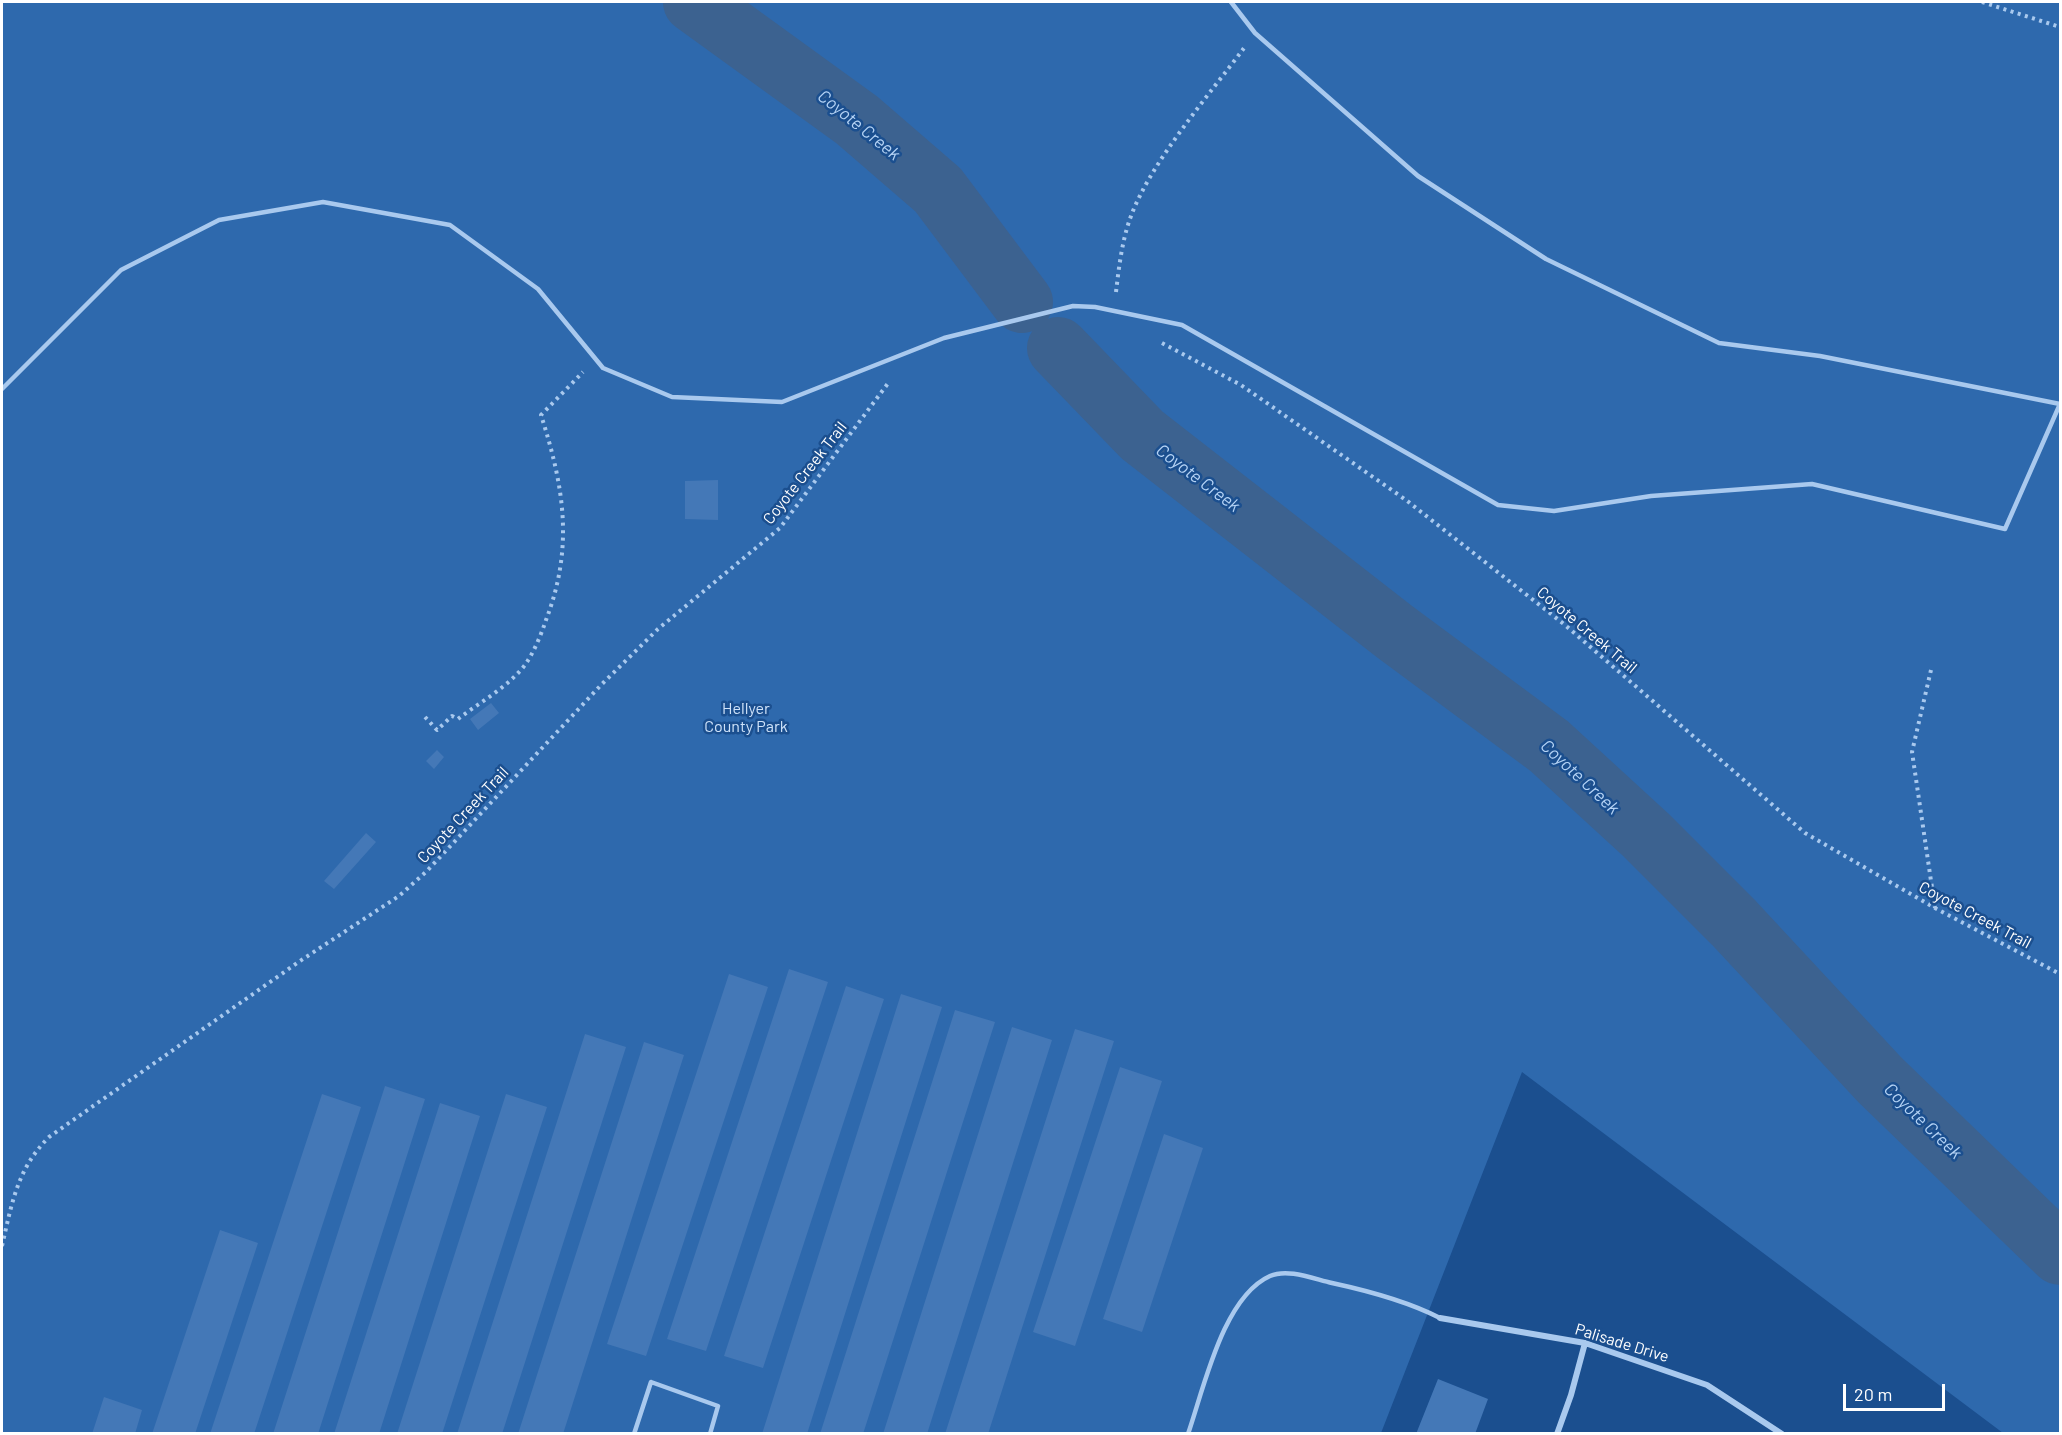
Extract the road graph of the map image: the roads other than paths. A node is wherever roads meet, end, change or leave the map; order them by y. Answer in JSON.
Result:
{"nodes":[{"id":1,"x":1231,"y":2,"type":"edge"},
{"id":2,"x":2,"y":389,"type":"edge"},
{"id":3,"x":2060,"y":404,"type":"edge"},
{"id":4,"x":1440,"y":1318,"type":"joint"},
{"id":5,"x":1585,"y":1343,"type":"junction"},
{"id":6,"x":634,"y":1434,"type":"edge"},
{"id":7,"x":710,"y":1434,"type":"edge"},
{"id":8,"x":1188,"y":1434,"type":"edge"},
{"id":9,"x":1557,"y":1434,"type":"edge"},
{"id":10,"x":1782,"y":1434,"type":"edge"}],
"edges":[{"from":1,"to":3,"type":"lane"},
{"from":2,"to":3,"type":"lane"},
{"from":4,"to":5,"type":"street","name":"Palisade Drive"},
{"from":4,"to":8,"type":"lane"},
{"from":5,"to":9,"type":"street"},
{"from":5,"to":10,"type":"street","name":"Palisade Drive"},
{"from":6,"to":7,"type":"lane"}]}
